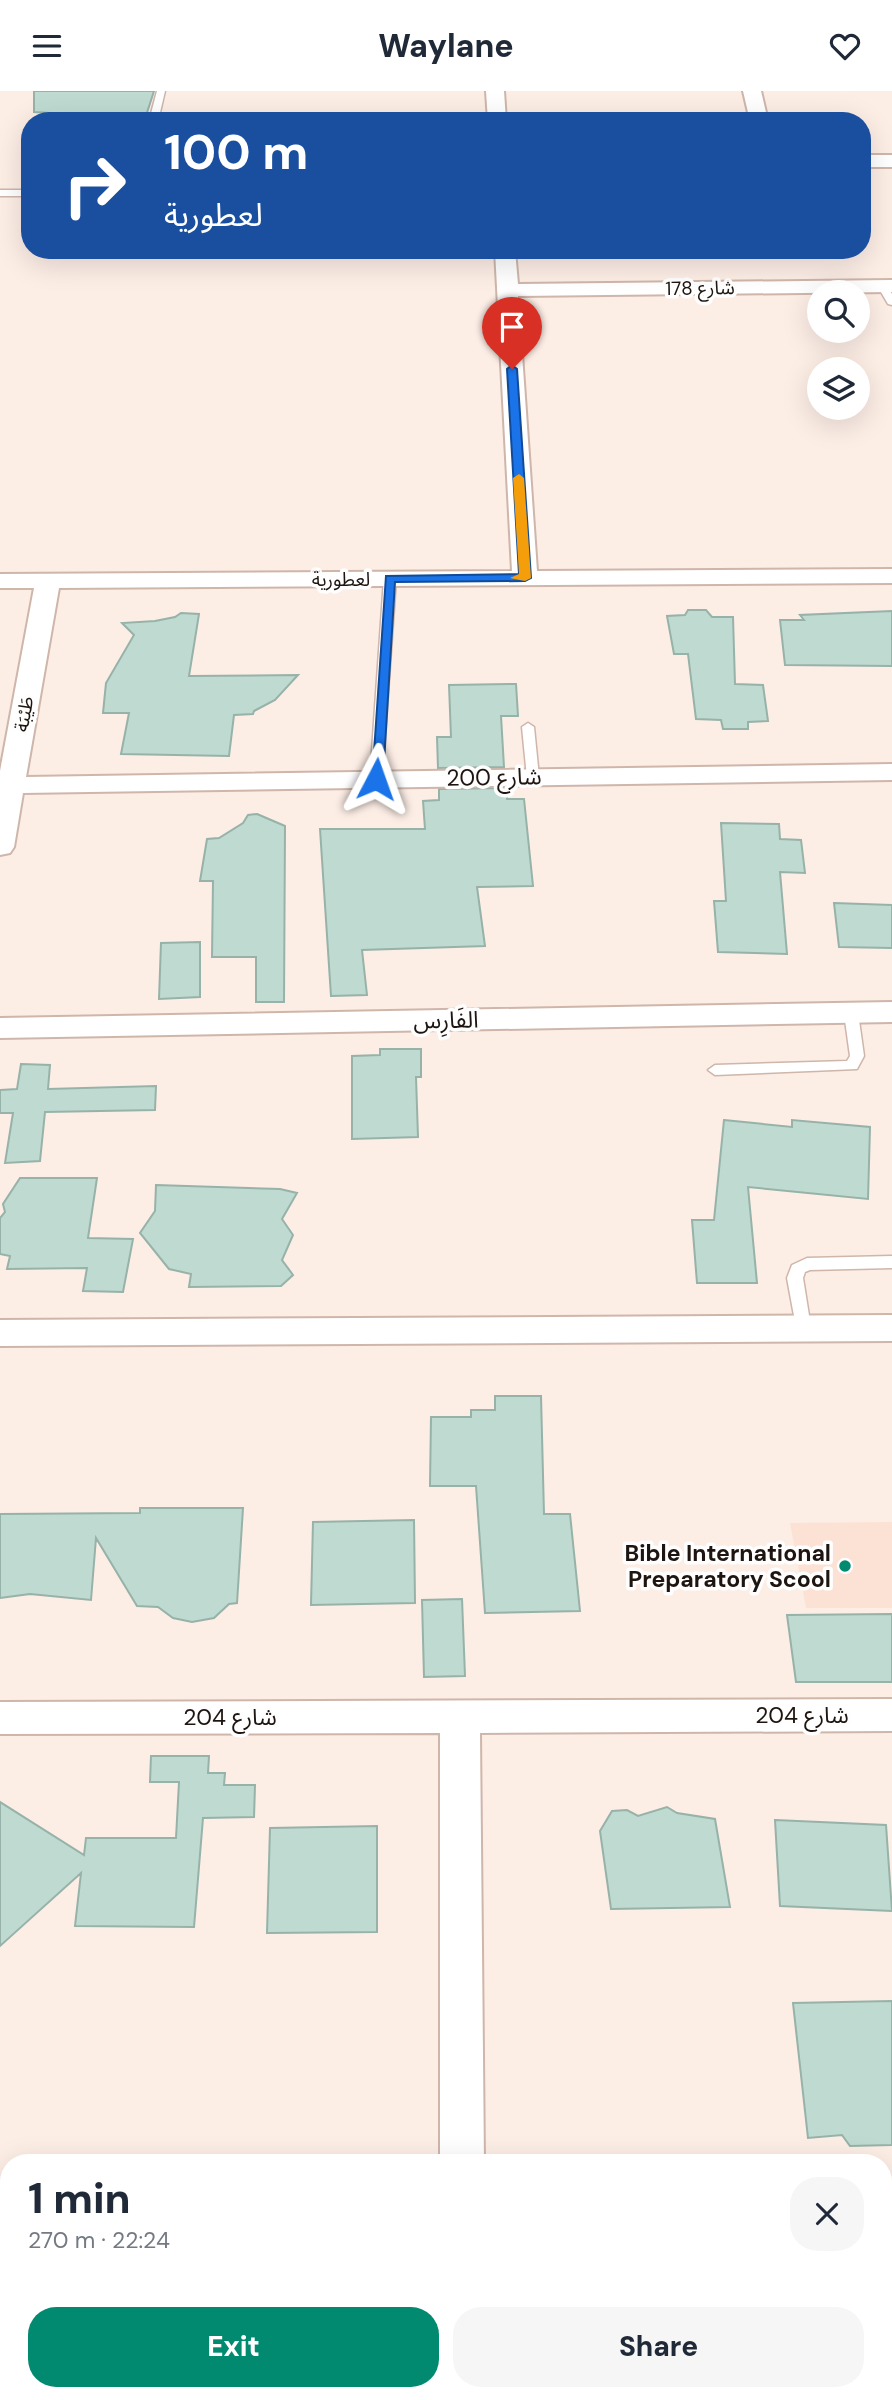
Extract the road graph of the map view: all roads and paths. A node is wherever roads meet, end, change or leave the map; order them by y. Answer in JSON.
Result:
{"nodes":[{"id":1,"x":161,"y":91,"type":"edge"},
{"id":2,"x":495,"y":91,"type":"edge"},
{"id":3,"x":752,"y":91,"type":"edge"},
{"id":4,"x":155,"y":112,"type":"edge"},
{"id":5,"x":496,"y":112,"type":"edge"},
{"id":6,"x":758,"y":112,"type":"edge"},
{"id":7,"x":871,"y":161,"type":"edge"},
{"id":8,"x":892,"y":161,"type":"edge"},
{"id":9,"x":0,"y":193,"type":"edge"},
{"id":10,"x":21,"y":193,"type":"edge"},
{"id":11,"x":505,"y":259,"type":"edge"},
{"id":12,"x":507,"y":290,"type":"junction"},
{"id":13,"x":889,"y":292,"type":"edge"},
{"id":14,"x":892,"y":576,"type":"edge"},
{"id":15,"x":525,"y":578,"type":"junction"},
{"id":16,"x":390,"y":579,"type":"junction"},
{"id":17,"x":48,"y":580,"type":"junction"},
{"id":18,"x":0,"y":581,"type":"edge"},
{"id":19,"x":528,"y":727,"type":"dead end"},
{"id":20,"x":892,"y":772,"type":"edge"},
{"id":21,"x":533,"y":777,"type":"junction"},
{"id":22,"x":376,"y":779,"type":"junction"},
{"id":23,"x":11,"y":785,"type":"junction"},
{"id":24,"x":0,"y":847,"type":"edge"},
{"id":25,"x":892,"y":1012,"type":"edge"},
{"id":26,"x":851,"y":1013,"type":"junction"},
{"id":27,"x":0,"y":1028,"type":"edge"},
{"id":28,"x":715,"y":1070,"type":"dead end"},
{"id":29,"x":892,"y":1262,"type":"edge"},
{"id":30,"x":803,"y":1328,"type":"junction"},
{"id":31,"x":892,"y":1328,"type":"edge"},
{"id":32,"x":0,"y":1333,"type":"edge"},
{"id":33,"x":892,"y":1714,"type":"edge"},
{"id":34,"x":460,"y":1716,"type":"junction"},
{"id":35,"x":0,"y":1718,"type":"edge"},
{"id":36,"x":462,"y":2154,"type":"edge"}],
"edges":[{"from":1,"to":4,"type":"lane"},
{"from":2,"to":5,"type":"street"},
{"from":3,"to":6,"type":"street"},
{"from":7,"to":8,"type":"street"},
{"from":9,"to":10,"type":"lane"},
{"from":11,"to":12,"type":"street"},
{"from":12,"to":13,"type":"street","name":"شارع 178"},
{"from":12,"to":15,"type":"street"},
{"from":14,"to":15,"type":"street","name":"لعطورية"},
{"from":15,"to":16,"type":"street","name":"لعطورية"},
{"from":16,"to":17,"type":"street","name":"لعطورية"},
{"from":16,"to":22,"type":"lane"},
{"from":17,"to":18,"type":"street","name":"لعطورية"},
{"from":17,"to":23,"type":"street","name":"طَيْبَة"},
{"from":19,"to":21,"type":"lane"},
{"from":20,"to":21,"type":"street","name":"شارع 200"},
{"from":21,"to":22,"type":"street","name":"شارع 200"},
{"from":22,"to":23,"type":"street","name":"شارع 200"},
{"from":23,"to":24,"type":"street","name":"طَيْبَة"},
{"from":25,"to":26,"type":"street","name":"الفَارِس"},
{"from":26,"to":27,"type":"street","name":"الفَارِس"},
{"from":26,"to":28,"type":"lane"},
{"from":29,"to":30,"type":"lane"},
{"from":30,"to":31,"type":"street"},
{"from":30,"to":32,"type":"street"},
{"from":33,"to":34,"type":"street","name":"شارع 204"},
{"from":34,"to":35,"type":"street","name":"شارع 204"},
{"from":34,"to":36,"type":"street"}]}
